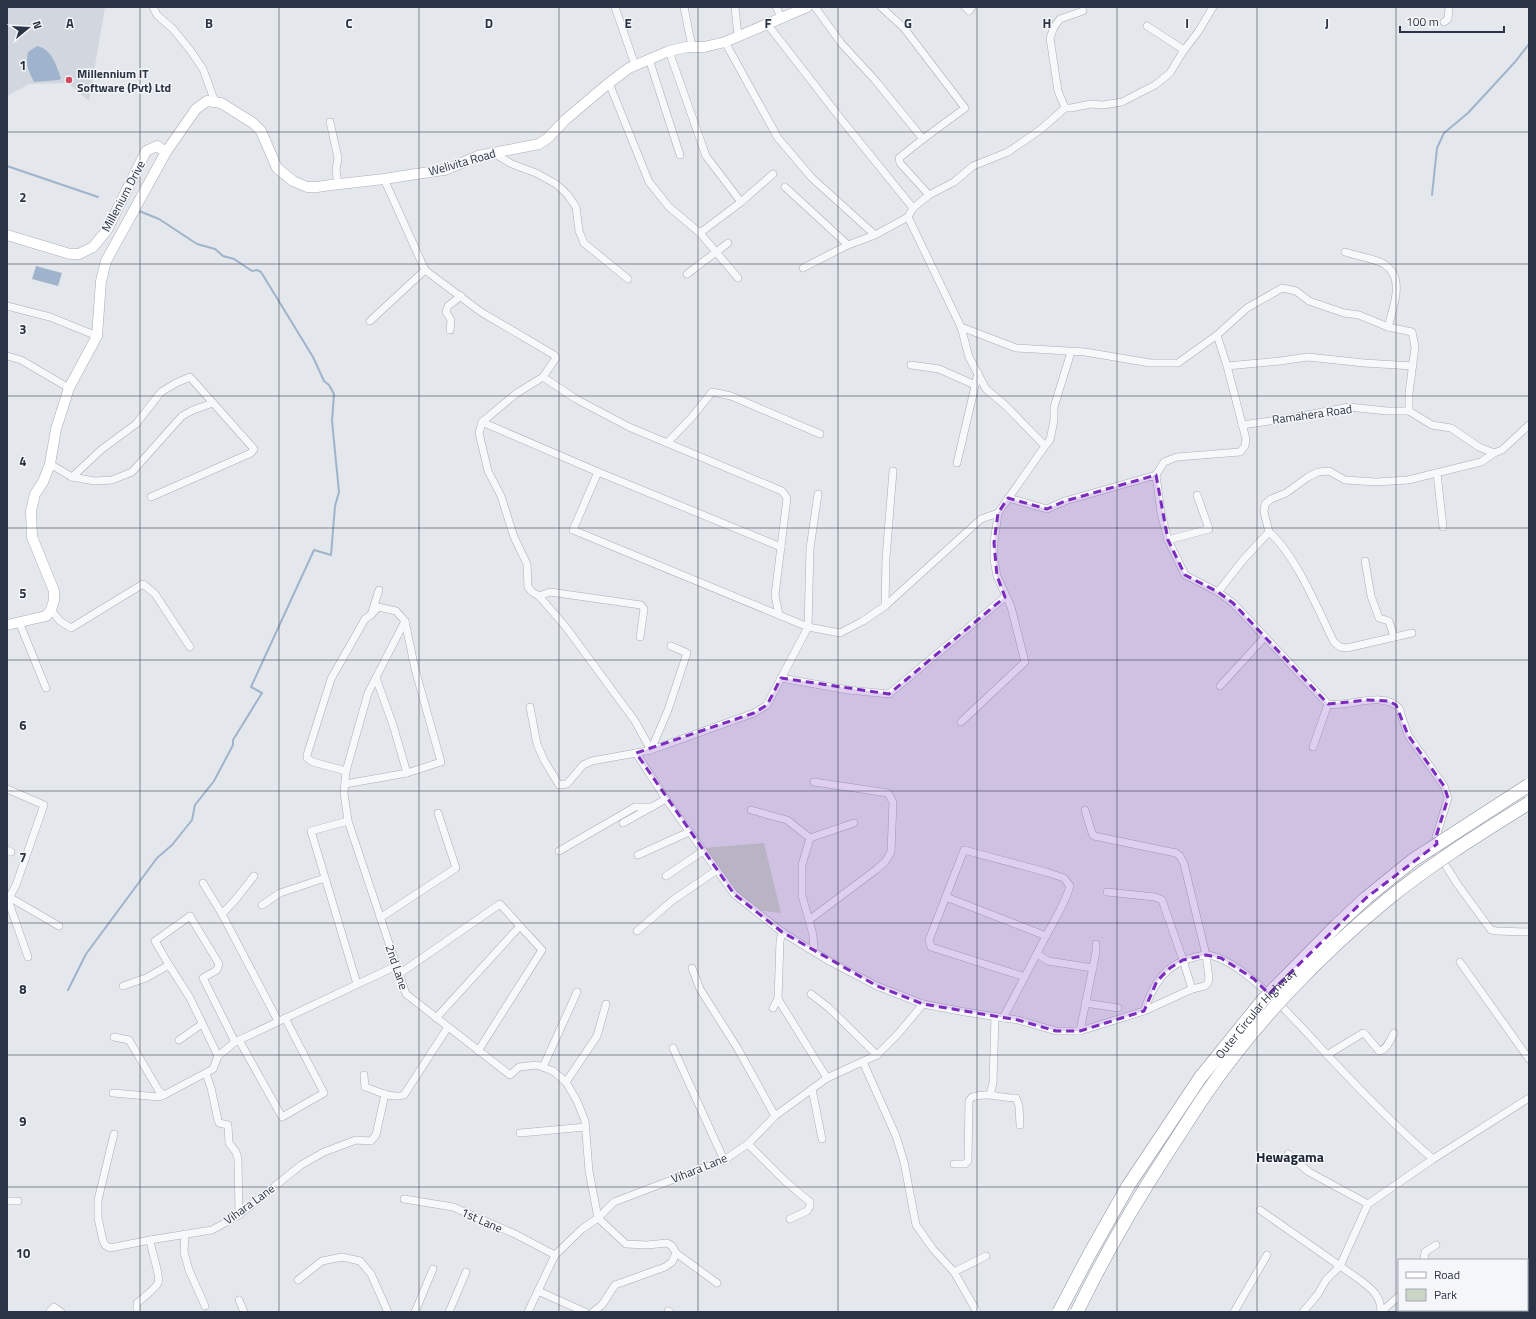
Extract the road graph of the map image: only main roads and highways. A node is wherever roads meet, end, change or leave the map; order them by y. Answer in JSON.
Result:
{"nodes":[{"id":1,"x":1529,"y":785,"type":"edge"},
{"id":2,"x":1529,"y":803,"type":"edge"},
{"id":3,"x":1059,"y":1312,"type":"edge"},
{"id":4,"x":1077,"y":1312,"type":"edge"}],
"edges":[{"from":1,"to":3,"type":"highway","name":"Outer Circular Highway","bridge":true},
{"from":2,"to":4,"type":"highway","name":"Outer Circular Highway","bridge":true}]}
